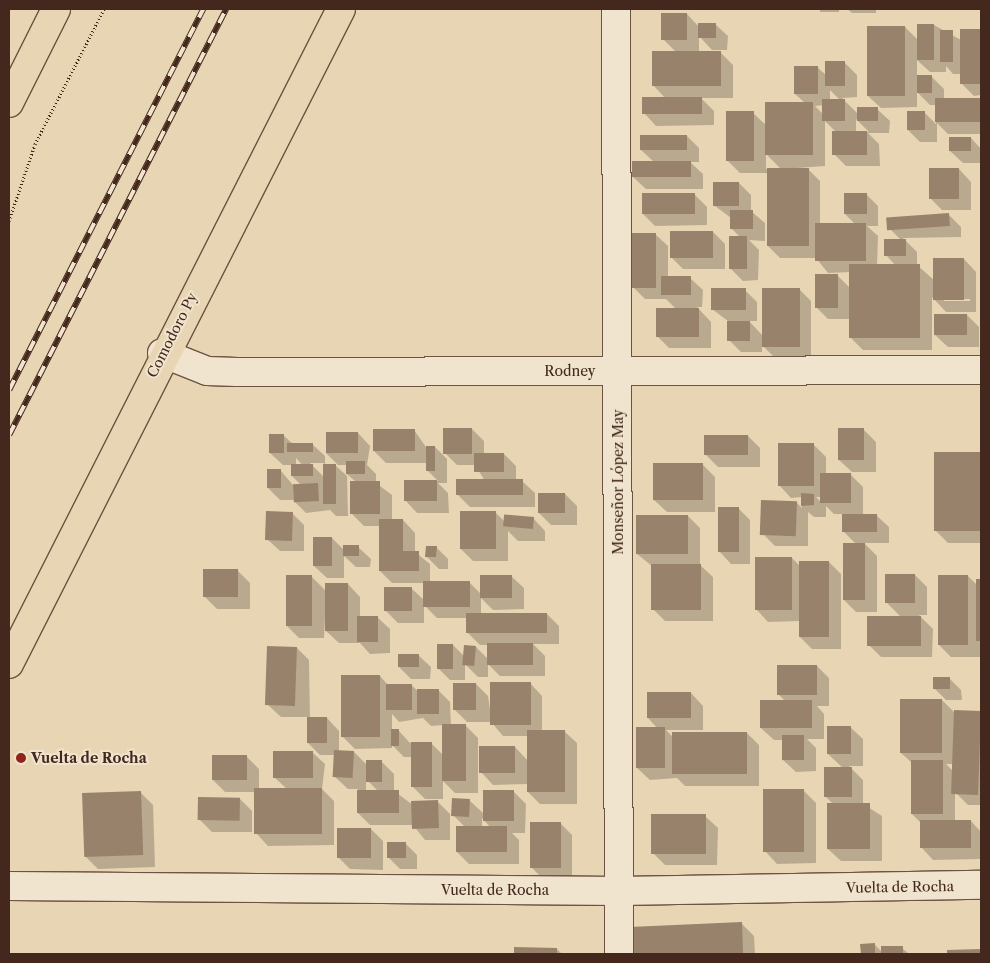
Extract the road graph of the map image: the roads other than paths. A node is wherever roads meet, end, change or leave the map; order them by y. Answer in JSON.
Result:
{"nodes":[{"id":1,"x":56,"y":9,"type":"edge"},
{"id":2,"x":341,"y":9,"type":"edge"},
{"id":3,"x":616,"y":9,"type":"edge"},
{"id":4,"x":9,"y":103,"type":"edge"},
{"id":5,"x":162,"y":353,"type":"junction"},
{"id":6,"x":617,"y":370,"type":"junction"},
{"id":7,"x":981,"y":370,"type":"edge"},
{"id":8,"x":9,"y":664,"type":"edge"},
{"id":9,"x":981,"y":885,"type":"edge"},
{"id":10,"x":9,"y":886,"type":"edge"},
{"id":11,"x":620,"y":891,"type":"junction"},
{"id":12,"x":619,"y":954,"type":"edge"}],
"edges":[{"from":1,"to":4,"type":"main road"},
{"from":2,"to":5,"type":"main road","name":"Comodoro Py"},
{"from":3,"to":6,"type":"street","name":"Monseñor López May"},
{"from":5,"to":6,"type":"street","name":"Rodney"},
{"from":5,"to":8,"type":"main road","name":"Comodoro Py"},
{"from":6,"to":7,"type":"street","name":"Rodney"},
{"from":6,"to":11,"type":"street","name":"Monseñor López May"},
{"from":9,"to":11,"type":"street","name":"Vuelta de Rocha"},
{"from":10,"to":11,"type":"street","name":"Vuelta de Rocha"},
{"from":11,"to":12,"type":"street","name":"Monseñor López May"}]}
